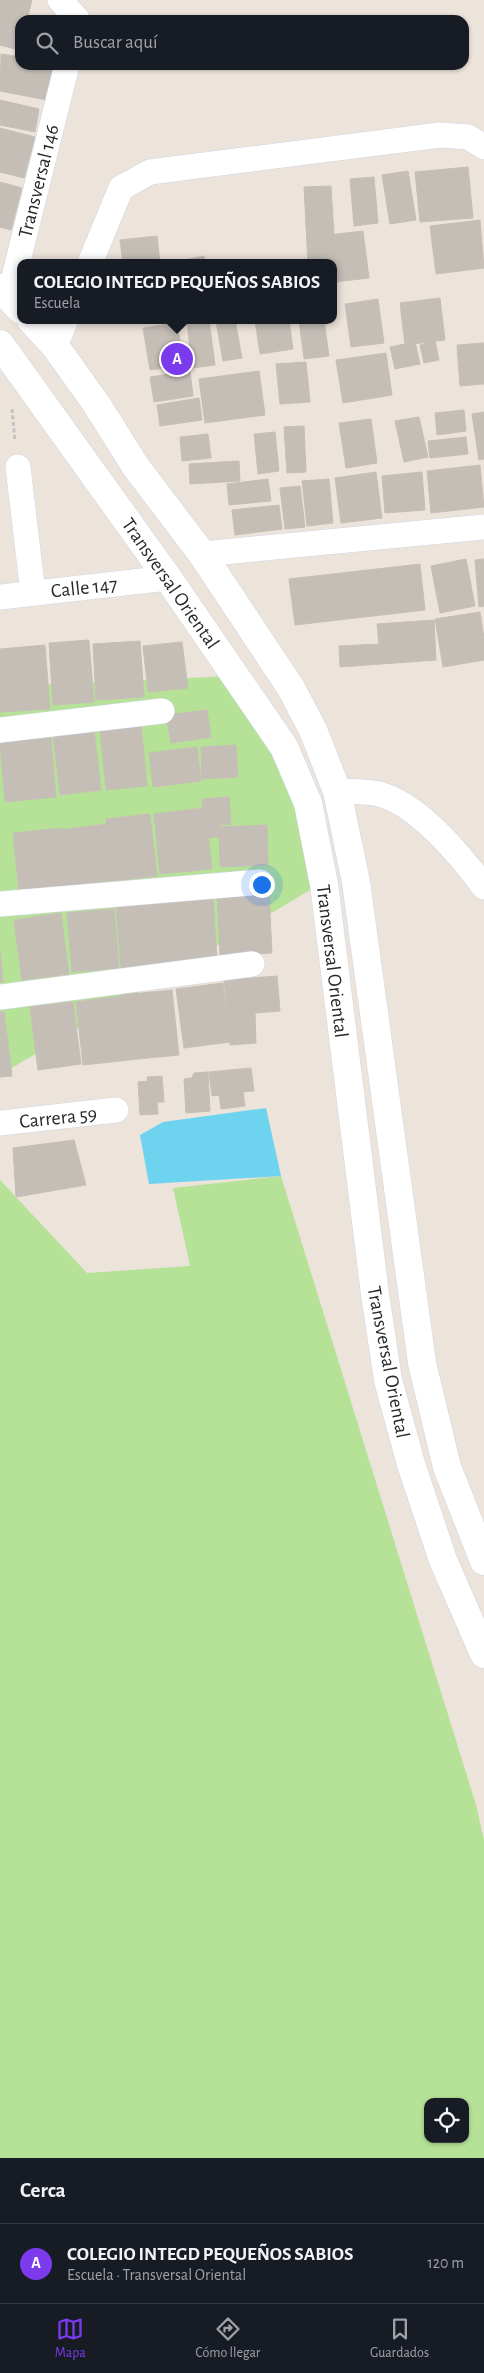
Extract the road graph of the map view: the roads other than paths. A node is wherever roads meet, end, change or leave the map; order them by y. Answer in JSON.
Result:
{"nodes":[{"id":1,"x":60,"y":0,"type":"edge"},
{"id":2,"x":85,"y":0,"type":"edge"},
{"id":3,"x":74,"y":15,"type":"edge"},
{"id":4,"x":80,"y":15,"type":"edge"},
{"id":5,"x":66,"y":70,"type":"edge"},
{"id":6,"x":484,"y":147,"type":"edge"},
{"id":7,"x":20,"y":259,"type":"edge"},
{"id":8,"x":92,"y":259,"type":"edge"},
{"id":9,"x":17,"y":269,"type":"edge"},
{"id":10,"x":10,"y":298,"type":"edge"},
{"id":11,"x":35,"y":324,"type":"edge"},
{"id":12,"x":64,"y":324,"type":"edge"},
{"id":13,"x":0,"y":344,"type":"edge"},
{"id":14,"x":55,"y":346,"type":"junction"},
{"id":15,"x":18,"y":467,"type":"dead end"},
{"id":16,"x":484,"y":528,"type":"edge"},
{"id":17,"x":202,"y":554,"type":"junction"},
{"id":18,"x":168,"y":578,"type":"junction"},
{"id":19,"x":33,"y":593,"type":"junction"},
{"id":20,"x":0,"y":597,"type":"edge"},
{"id":21,"x":162,"y":711,"type":"dead end"},
{"id":22,"x":0,"y":730,"type":"edge"},
{"id":23,"x":337,"y":791,"type":"junction"},
{"id":24,"x":260,"y":882,"type":"dead end"},
{"id":25,"x":484,"y":887,"type":"edge"},
{"id":26,"x":0,"y":904,"type":"edge"},
{"id":27,"x":252,"y":964,"type":"dead end"},
{"id":28,"x":0,"y":997,"type":"edge"},
{"id":29,"x":116,"y":1110,"type":"dead end"},
{"id":30,"x":0,"y":1123,"type":"edge"},
{"id":31,"x":484,"y":1562,"type":"edge"},
{"id":32,"x":484,"y":1654,"type":"edge"}],
"edges":[{"from":1,"to":3,"type":"street"},
{"from":2,"to":4,"type":"street"},
{"from":5,"to":7,"type":"street","name":"Transversal 146"},
{"from":6,"to":8,"type":"street"},
{"from":9,"to":10,"type":"street","name":"Transversal 146"},
{"from":11,"to":14,"type":"main road","name":"Transversal Oriental"},
{"from":12,"to":14,"type":"street"},
{"from":13,"to":18,"type":"main road","name":"Transversal Oriental"},
{"from":14,"to":17,"type":"main road","name":"Transversal Oriental"},
{"from":15,"to":19,"type":"street"},
{"from":16,"to":17,"type":"street"},
{"from":17,"to":23,"type":"main road","name":"Transversal Oriental"},
{"from":18,"to":19,"type":"street","name":"Calle 147"},
{"from":18,"to":32,"type":"main road","name":"Transversal Oriental"},
{"from":19,"to":20,"type":"street","name":"Calle 147"},
{"from":21,"to":22,"type":"street"},
{"from":23,"to":25,"type":"street"},
{"from":23,"to":31,"type":"main road","name":"Transversal Oriental"},
{"from":24,"to":26,"type":"street"},
{"from":27,"to":28,"type":"street"},
{"from":29,"to":30,"type":"street","name":"Carrera 59"}]}
